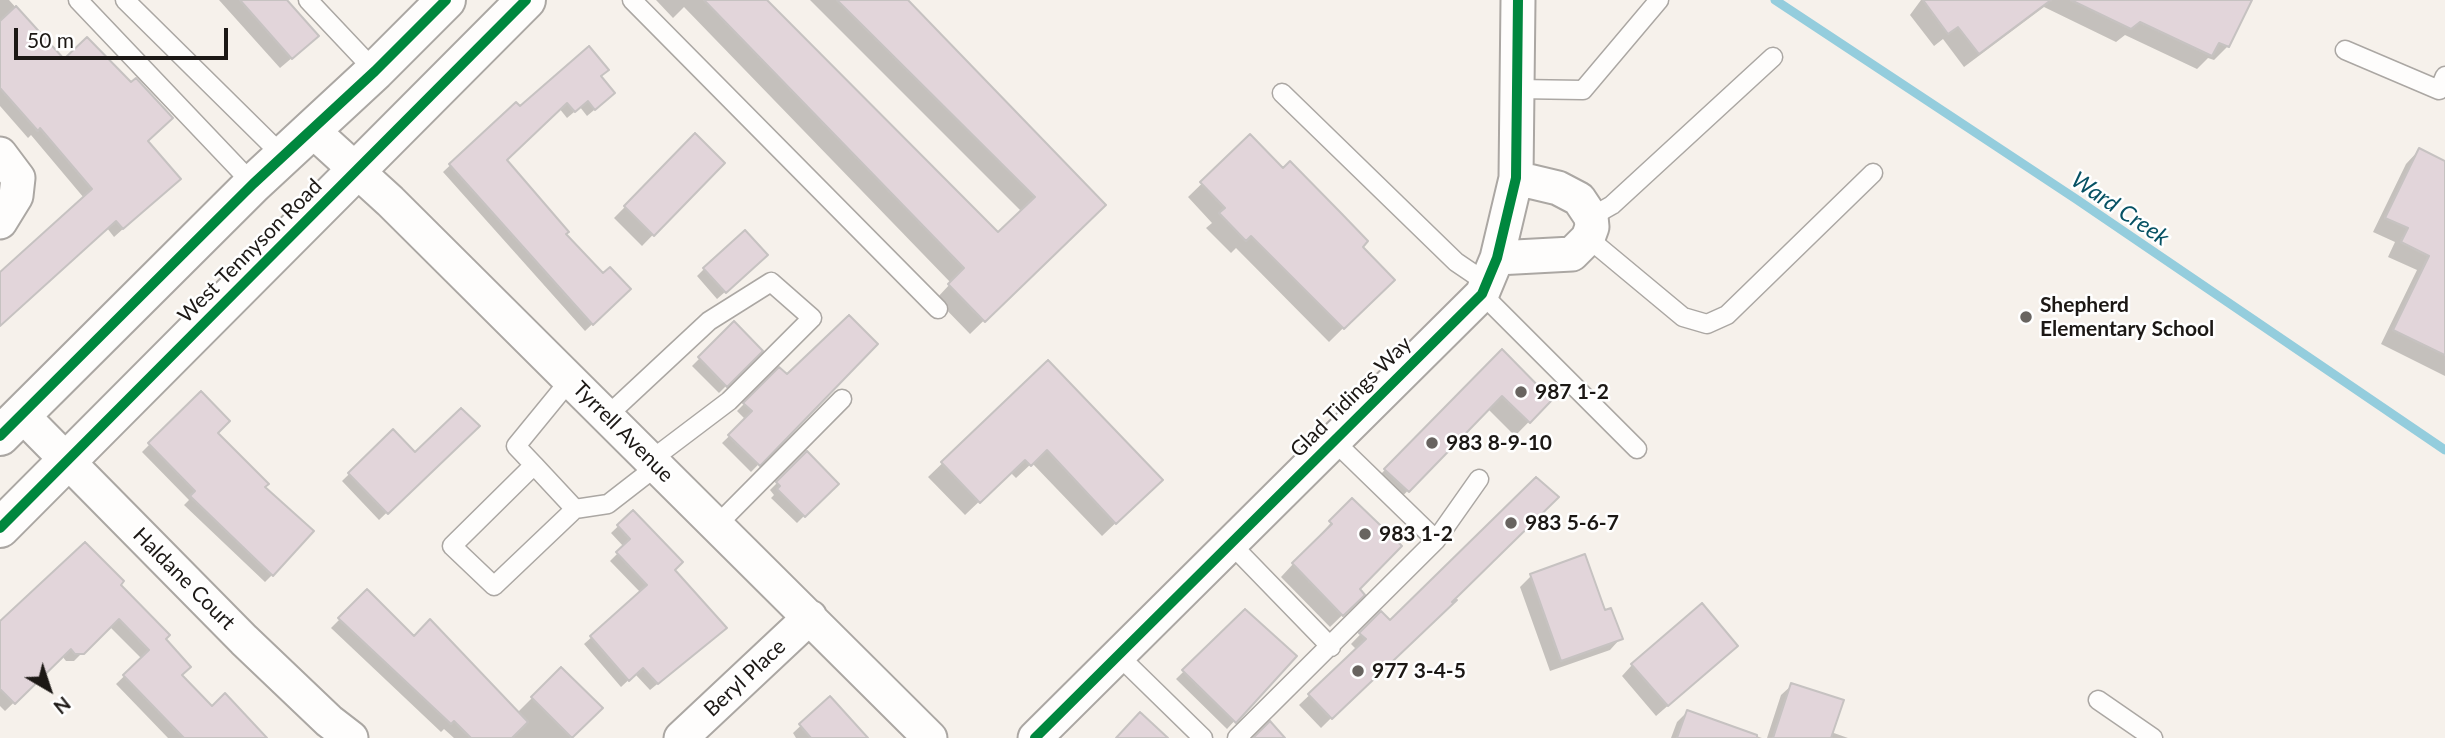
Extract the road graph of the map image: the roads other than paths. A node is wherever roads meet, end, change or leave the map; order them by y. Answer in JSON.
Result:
{"nodes":[{"id":1,"x":78,"y":0,"type":"edge"},
{"id":2,"x":125,"y":0,"type":"edge"},
{"id":3,"x":308,"y":0,"type":"edge"},
{"id":4,"x":446,"y":0,"type":"edge"},
{"id":5,"x":526,"y":0,"type":"edge"},
{"id":6,"x":632,"y":0,"type":"edge"},
{"id":7,"x":1518,"y":0,"type":"edge"},
{"id":8,"x":1659,"y":0,"type":"edge"},
{"id":9,"x":2345,"y":50,"type":"dead end"},
{"id":10,"x":1773,"y":57,"type":"dead end"},
{"id":11,"x":376,"y":71,"type":"junction"},
{"id":12,"x":2443,"y":86,"type":"edge"},
{"id":13,"x":1517,"y":89,"type":"junction"},
{"id":14,"x":1282,"y":93,"type":"dead end"},
{"id":15,"x":312,"y":130,"type":"junction"},
{"id":16,"x":0,"y":154,"type":"edge"},
{"id":17,"x":283,"y":156,"type":"junction"},
{"id":18,"x":357,"y":169,"type":"junction"},
{"id":19,"x":1873,"y":173,"type":"dead end"},
{"id":20,"x":1516,"y":178,"type":"junction"},
{"id":21,"x":253,"y":184,"type":"junction"},
{"id":22,"x":0,"y":222,"type":"edge"},
{"id":23,"x":1589,"y":227,"type":"junction"},
{"id":24,"x":1489,"y":278,"type":"junction"},
{"id":25,"x":938,"y":309,"type":"dead end"},
{"id":26,"x":570,"y":380,"type":"junction"},
{"id":27,"x":842,"y":399,"type":"dead end"},
{"id":28,"x":607,"y":416,"type":"junction"},
{"id":29,"x":11,"y":425,"type":"edge"},
{"id":30,"x":1334,"y":441,"type":"junction"},
{"id":31,"x":1637,"y":449,"type":"dead end"},
{"id":32,"x":68,"y":462,"type":"junction"},
{"id":33,"x":654,"y":463,"type":"junction"},
{"id":34,"x":534,"y":465,"type":"junction"},
{"id":35,"x":1479,"y":479,"type":"dead end"},
{"id":36,"x":575,"y":509,"type":"junction"},
{"id":37,"x":717,"y":526,"type":"junction"},
{"id":38,"x":0,"y":528,"type":"edge"},
{"id":39,"x":1436,"y":540,"type":"junction"},
{"id":40,"x":1231,"y":544,"type":"junction"},
{"id":41,"x":810,"y":617,"type":"junction"},
{"id":42,"x":1331,"y":647,"type":"junction"},
{"id":43,"x":1118,"y":655,"type":"junction"},
{"id":44,"x":2098,"y":700,"type":"dead end"},
{"id":45,"x":351,"y":738,"type":"edge"},
{"id":46,"x":681,"y":738,"type":"edge"},
{"id":47,"x":930,"y":738,"type":"edge"},
{"id":48,"x":1035,"y":738,"type":"edge"},
{"id":49,"x":1203,"y":738,"type":"edge"},
{"id":50,"x":1237,"y":738,"type":"edge"},
{"id":51,"x":2152,"y":738,"type":"edge"}],
"edges":[{"from":1,"to":21,"type":"lane"},
{"from":2,"to":17,"type":"lane"},
{"from":3,"to":11,"type":"lane"},
{"from":4,"to":11,"type":"main road","name":"West Tennyson Road"},
{"from":5,"to":18,"type":"main road","name":"West Tennyson Road"},
{"from":6,"to":25,"type":"lane"},
{"from":7,"to":13,"type":"street"},
{"from":8,"to":13,"type":"lane"},
{"from":9,"to":12,"type":"lane"},
{"from":10,"to":23,"type":"lane"},
{"from":11,"to":15,"type":"main road","name":"West Tennyson Road"},
{"from":13,"to":20,"type":"street"},
{"from":14,"to":24,"type":"lane"},
{"from":15,"to":17,"type":"main road","name":"West Tennyson Road"},
{"from":15,"to":18,"type":"street","name":"Tyrrell Avenue"},
{"from":16,"to":22,"type":"street"},
{"from":17,"to":21,"type":"main road","name":"West Tennyson Road"},
{"from":18,"to":26,"type":"street","name":"Tyrrell Avenue"},
{"from":18,"to":32,"type":"main road","name":"West Tennyson Road"},
{"from":19,"to":23,"type":"lane"},
{"from":20,"to":23,"type":"street"},
{"from":20,"to":24,"type":"street"},
{"from":21,"to":29,"type":"main road","name":"West Tennyson Road"},
{"from":23,"to":24,"type":"street"},
{"from":24,"to":30,"type":"street","name":"Glad Tidings Way"},
{"from":24,"to":31,"type":"lane"},
{"from":26,"to":28,"type":"street","name":"Tyrrell Avenue"},
{"from":26,"to":34,"type":"lane"},
{"from":27,"to":37,"type":"lane"},
{"from":28,"to":33,"type":"street","name":"Tyrrell Avenue"},
{"from":28,"to":33,"type":"lane"},
{"from":29,"to":32,"type":"street","name":"Haldane Court"},
{"from":30,"to":39,"type":"lane"},
{"from":30,"to":40,"type":"street","name":"Glad Tidings Way"},
{"from":32,"to":38,"type":"main road","name":"West Tennyson Road"},
{"from":32,"to":45,"type":"street","name":"Haldane Court"},
{"from":33,"to":36,"type":"lane"},
{"from":33,"to":37,"type":"street","name":"Tyrrell Avenue"},
{"from":34,"to":36,"type":"lane"},
{"from":34,"to":36,"type":"lane"},
{"from":35,"to":39,"type":"lane"},
{"from":37,"to":41,"type":"street","name":"Tyrrell Avenue"},
{"from":39,"to":42,"type":"lane"},
{"from":40,"to":42,"type":"lane"},
{"from":40,"to":43,"type":"street","name":"Glad Tidings Way"},
{"from":41,"to":46,"type":"street","name":"Beryl Place"},
{"from":41,"to":47,"type":"street","name":"Tyrrell Avenue"},
{"from":42,"to":50,"type":"lane"},
{"from":43,"to":48,"type":"street","name":"Glad Tidings Way"},
{"from":43,"to":49,"type":"lane"},
{"from":44,"to":51,"type":"lane"}]}
